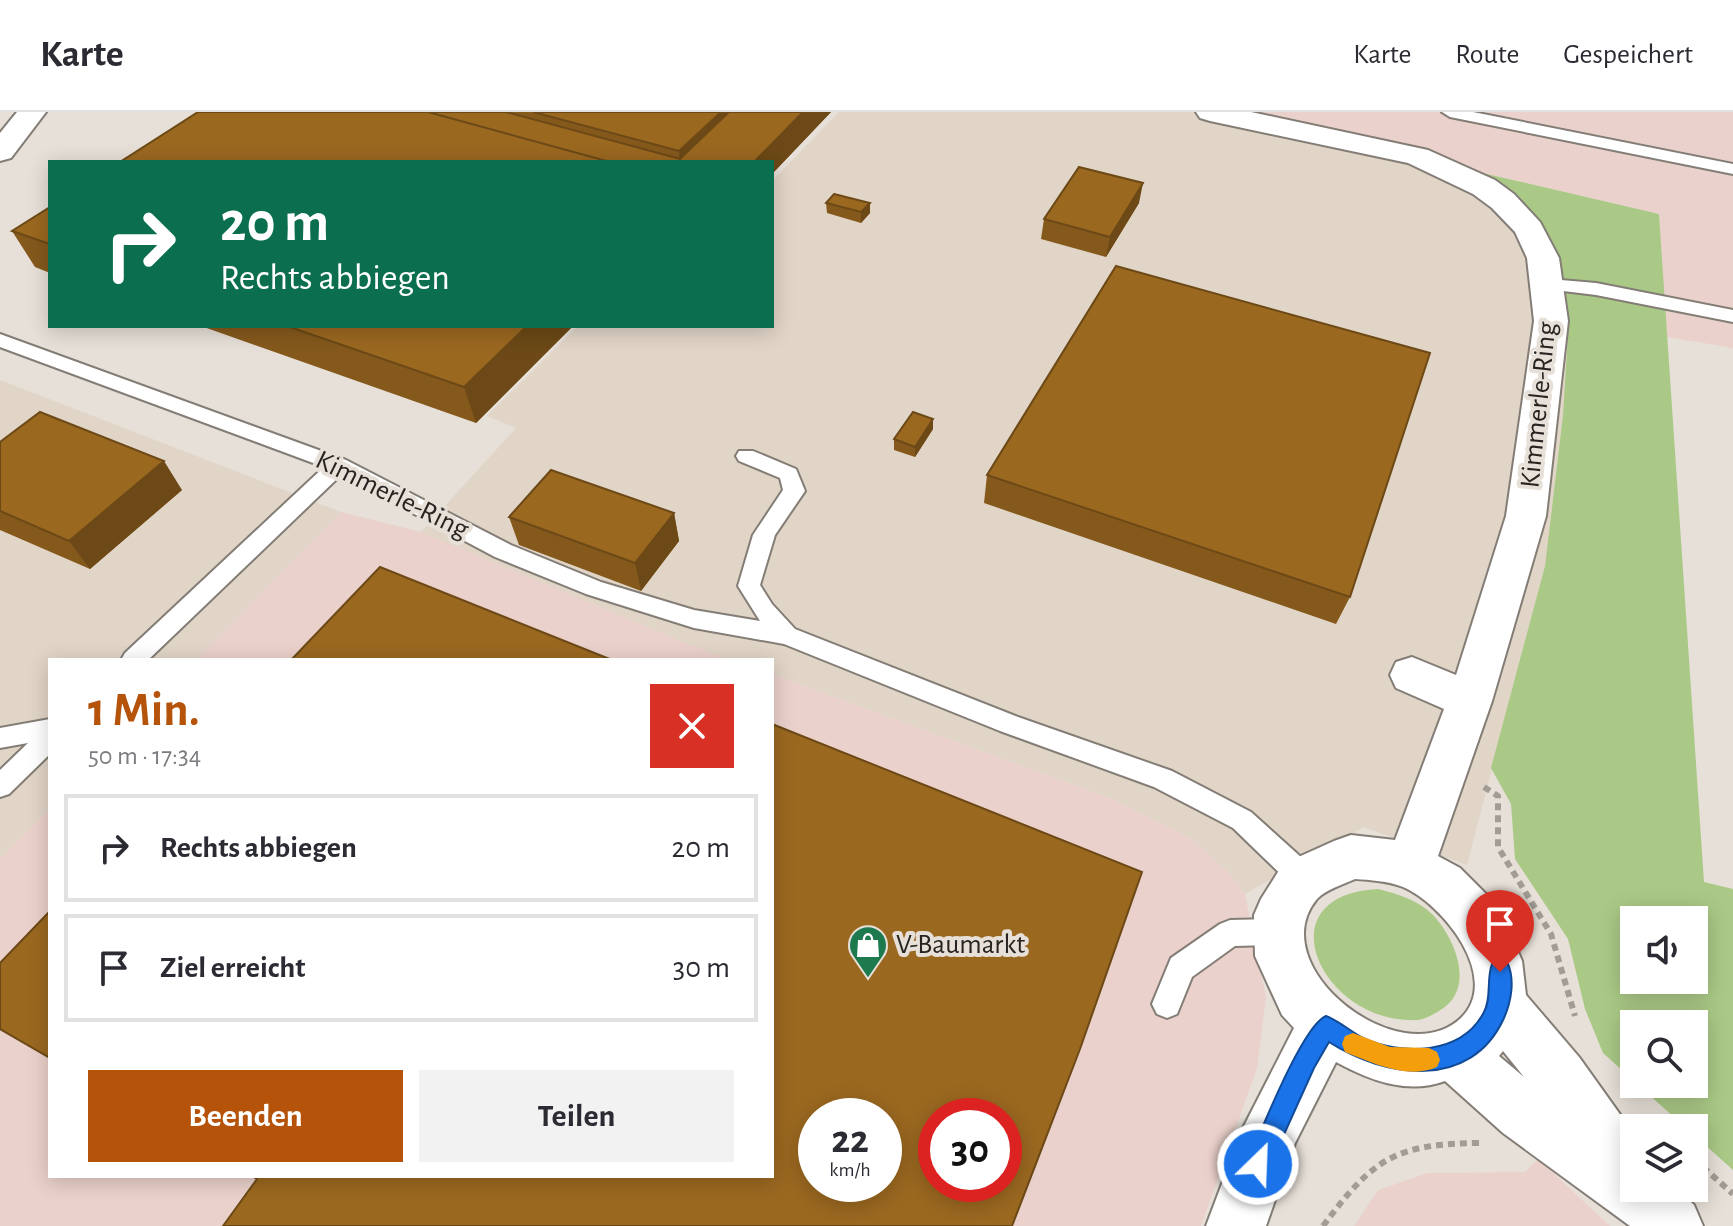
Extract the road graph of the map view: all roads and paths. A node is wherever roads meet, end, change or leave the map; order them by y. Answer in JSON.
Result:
{"nodes":[{"id":1,"x":32,"y":112,"type":"edge"},
{"id":2,"x":1210,"y":112,"type":"edge"},
{"id":3,"x":1450,"y":112,"type":"edge"},
{"id":4,"x":0,"y":151,"type":"edge"},
{"id":5,"x":1733,"y":169,"type":"edge"},
{"id":6,"x":1561,"y":286,"type":"dead end"},
{"id":7,"x":1733,"y":316,"type":"edge"},
{"id":8,"x":0,"y":340,"type":"edge"},
{"id":9,"x":746,"y":456,"type":"dead end"},
{"id":10,"x":339,"y":465,"type":"junction"},
{"id":11,"x":787,"y":635,"type":"junction"},
{"id":12,"x":135,"y":658,"type":"edge"},
{"id":13,"x":1412,"y":675,"type":"dead end"},
{"id":14,"x":1470,"y":701,"type":"junction"},
{"id":15,"x":48,"y":729,"type":"edge"},
{"id":16,"x":0,"y":738,"type":"edge"},
{"id":17,"x":48,"y":740,"type":"edge"},
{"id":18,"x":1447,"y":764,"type":"junction"},
{"id":19,"x":0,"y":786,"type":"edge"},
{"id":20,"x":1410,"y":866,"type":"junction"},
{"id":21,"x":1302,"y":876,"type":"junction"},
{"id":22,"x":1277,"y":932,"type":"junction"},
{"id":23,"x":1499,"y":1003,"type":"junction"},
{"id":24,"x":1167,"y":1004,"type":"dead end"},
{"id":25,"x":1326,"y":1026,"type":"junction"},
{"id":26,"x":1455,"y":1054,"type":"junction"},
{"id":27,"x":1541,"y":1095,"type":"junction"},
{"id":28,"x":1620,"y":1172,"type":"edge"},
{"id":29,"x":1708,"y":1172,"type":"edge"},
{"id":30,"x":1733,"y":1194,"type":"edge"},
{"id":31,"x":1236,"y":1226,"type":"edge"},
{"id":32,"x":1323,"y":1226,"type":"edge"}],
"edges":[{"from":1,"to":4,"type":"street"},
{"from":2,"to":14,"type":"street","name":"Kimmerle-Ring"},
{"from":3,"to":5,"type":"lane"},
{"from":6,"to":7,"type":"lane"},
{"from":8,"to":10,"type":"lane","name":"Kimmerle-Ring"},
{"from":9,"to":11,"type":"lane","name":"Kimmerle-Ring"},
{"from":10,"to":11,"type":"lane","name":"Kimmerle-Ring"},
{"from":10,"to":12,"type":"lane"},
{"from":11,"to":21,"type":"lane","name":"Kimmerle-Ring"},
{"from":13,"to":14,"type":"street"},
{"from":14,"to":18,"type":"street","name":"Kimmerle-Ring"},
{"from":15,"to":16,"type":"lane"},
{"from":17,"to":19,"type":"lane"},
{"from":18,"to":20,"type":"street","name":"Kimmerle-Ring"},
{"from":18,"to":27,"type":"path"},
{"from":20,"to":21,"type":"street"},
{"from":20,"to":23,"type":"street"},
{"from":21,"to":22,"type":"street"},
{"from":22,"to":24,"type":"lane"},
{"from":22,"to":25,"type":"street"},
{"from":23,"to":26,"type":"street"},
{"from":23,"to":27,"type":"street"},
{"from":25,"to":26,"type":"street"},
{"from":25,"to":31,"type":"street"},
{"from":26,"to":27,"type":"street"},
{"from":27,"to":28,"type":"street"},
{"from":27,"to":32,"type":"path"},
{"from":29,"to":30,"type":"path"}]}
